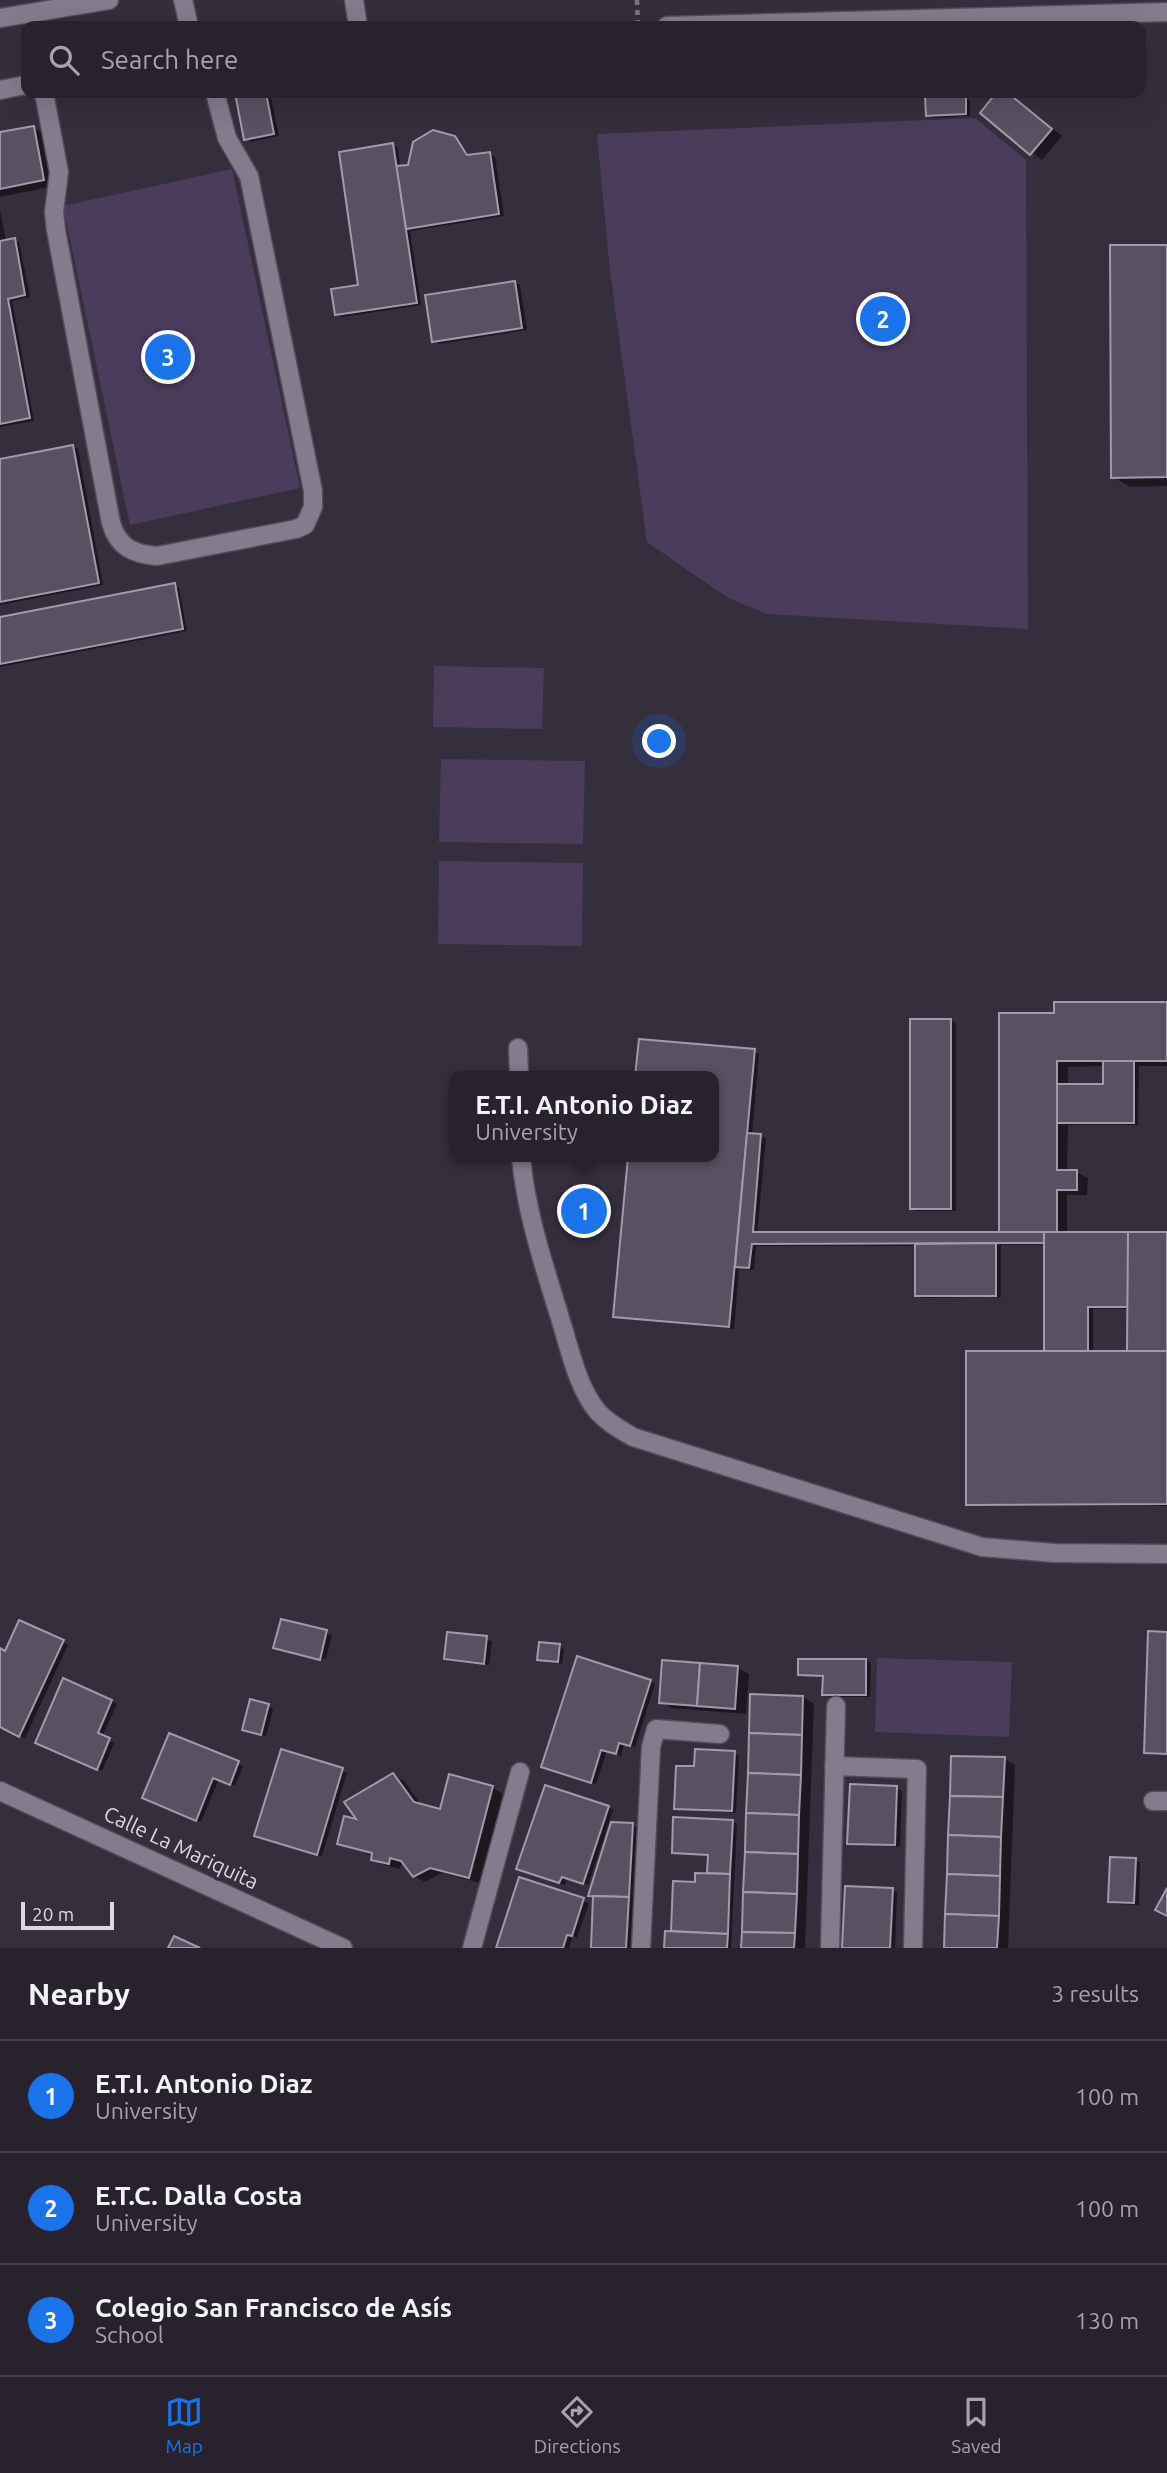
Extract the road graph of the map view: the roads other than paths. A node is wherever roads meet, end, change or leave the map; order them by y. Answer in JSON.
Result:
{"nodes":[{"id":1,"x":109,"y":0,"type":"edge"},
{"id":2,"x":183,"y":0,"type":"edge"},
{"id":3,"x":354,"y":0,"type":"edge"},
{"id":4,"x":1069,"y":7,"type":"edge"},
{"id":5,"x":9,"y":12,"type":"edge"},
{"id":6,"x":1167,"y":12,"type":"edge"},
{"id":7,"x":188,"y":21,"type":"edge"},
{"id":8,"x":357,"y":21,"type":"edge"},
{"id":9,"x":773,"y":21,"type":"edge"},
{"id":10,"x":21,"y":86,"type":"edge"},
{"id":11,"x":0,"y":90,"type":"edge"},
{"id":12,"x":45,"y":98,"type":"edge"},
{"id":13,"x":216,"y":98,"type":"edge"},
{"id":14,"x":518,"y":1048,"type":"dead end"},
{"id":15,"x":519,"y":1071,"type":"edge"},
{"id":16,"x":522,"y":1162,"type":"edge"},
{"id":17,"x":1167,"y":1554,"type":"edge"},
{"id":18,"x":836,"y":1706,"type":"dead end"},
{"id":19,"x":720,"y":1734,"type":"dead end"},
{"id":20,"x":834,"y":1766,"type":"junction"},
{"id":21,"x":520,"y":1772,"type":"dead end"},
{"id":22,"x":0,"y":1791,"type":"edge"},
{"id":23,"x":343,"y":1948,"type":"edge"},
{"id":24,"x":472,"y":1948,"type":"edge"},
{"id":25,"x":641,"y":1948,"type":"edge"},
{"id":26,"x":830,"y":1948,"type":"edge"},
{"id":27,"x":913,"y":1948,"type":"edge"}],
"edges":[{"from":1,"to":5,"type":"street"},
{"from":2,"to":7,"type":"street"},
{"from":3,"to":8,"type":"street"},
{"from":4,"to":6,"type":"street"},
{"from":4,"to":9,"type":"street"},
{"from":10,"to":11,"type":"street"},
{"from":12,"to":13,"type":"street"},
{"from":14,"to":15,"type":"street"},
{"from":16,"to":17,"type":"street"},
{"from":18,"to":20,"type":"street"},
{"from":19,"to":25,"type":"street"},
{"from":20,"to":26,"type":"street"},
{"from":20,"to":27,"type":"street"},
{"from":21,"to":24,"type":"street"},
{"from":22,"to":23,"type":"street","name":"Calle La Mariquita"}]}
